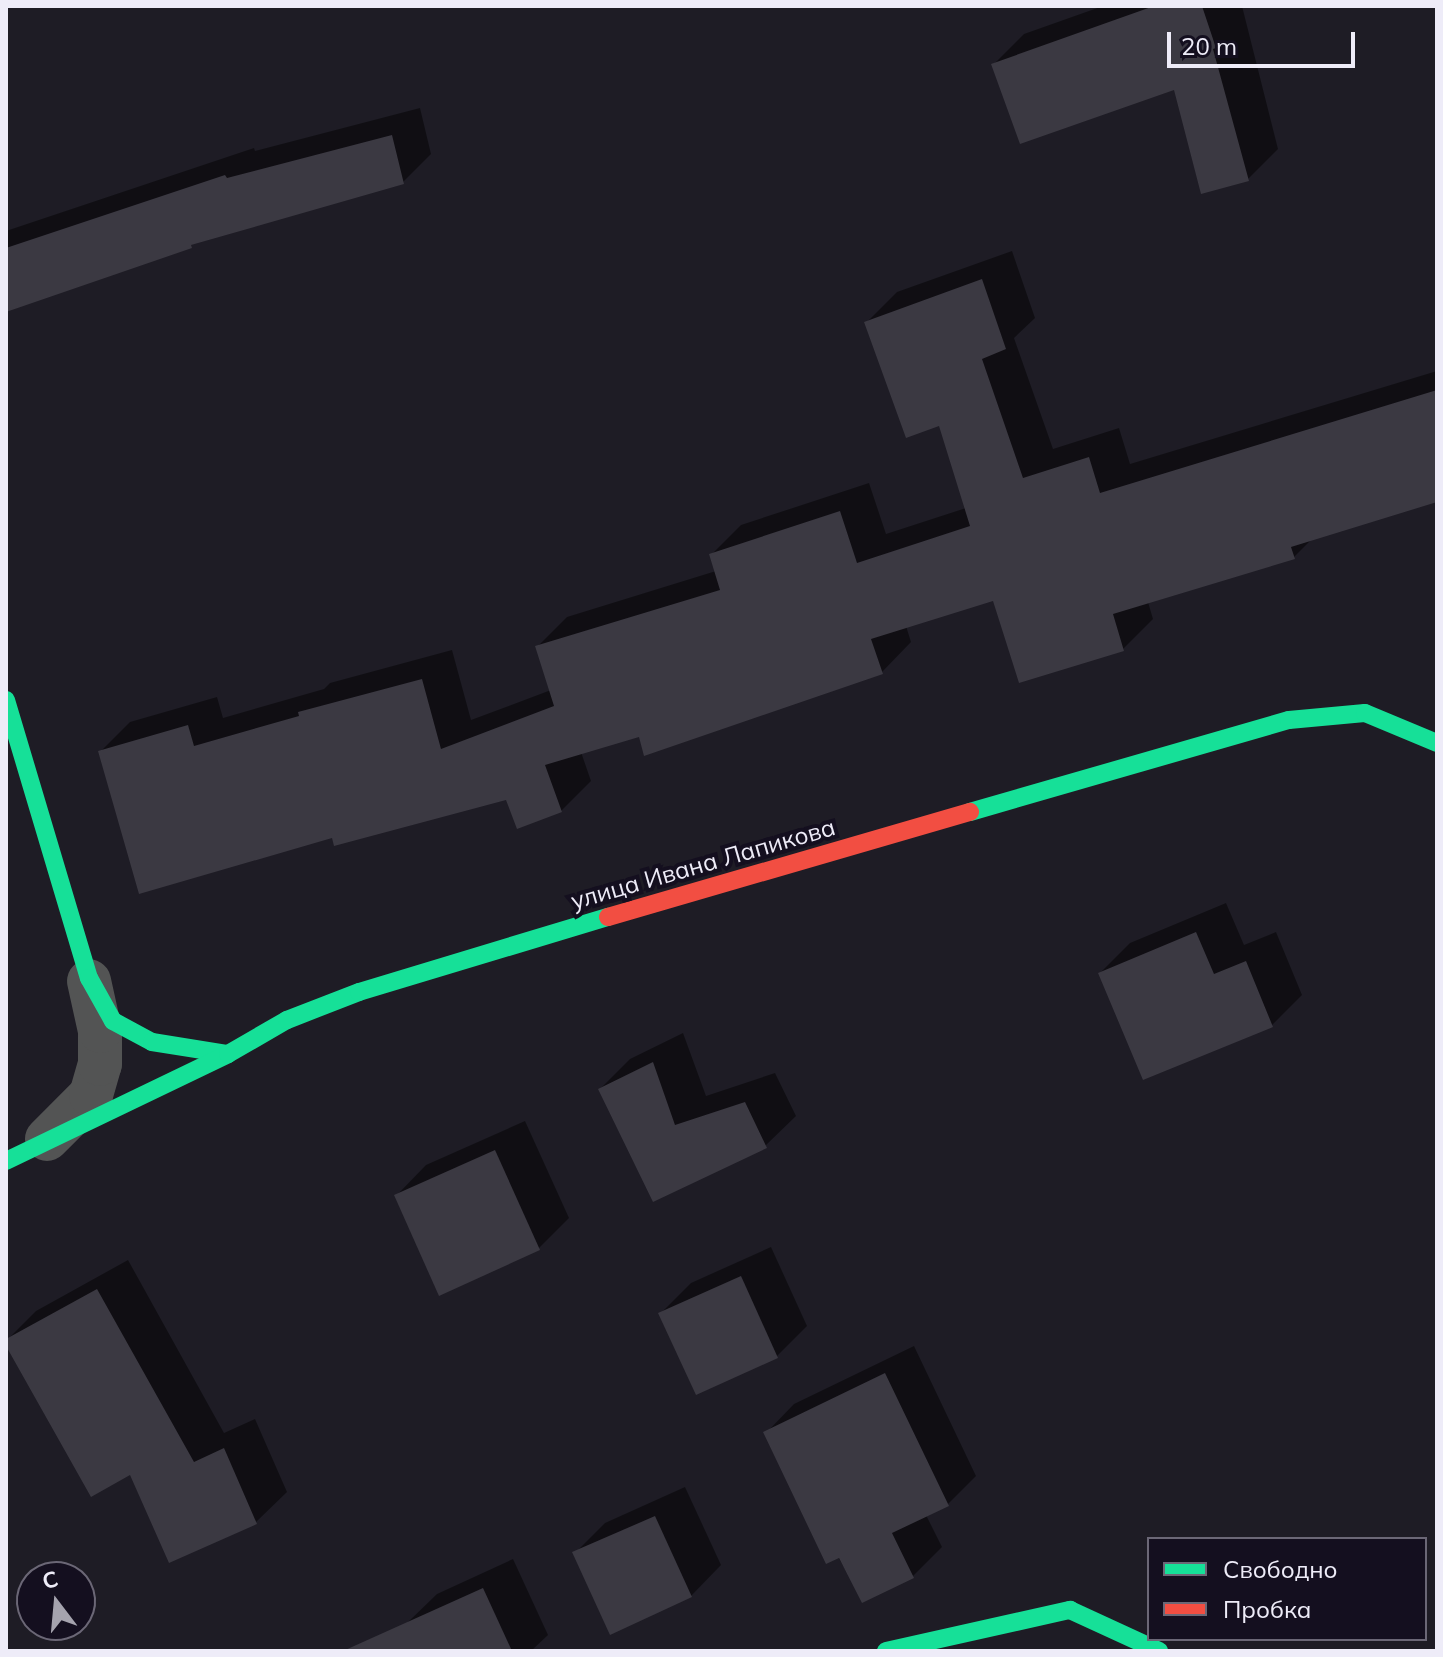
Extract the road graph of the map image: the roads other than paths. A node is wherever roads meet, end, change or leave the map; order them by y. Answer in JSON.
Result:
{"nodes":[{"id":1,"x":6,"y":700,"type":"edge"},
{"id":2,"x":1437,"y":743,"type":"edge"},
{"id":3,"x":89,"y":978,"type":"junction"},
{"id":4,"x":228,"y":1054,"type":"junction"},
{"id":5,"x":25,"y":1151,"type":"edge"},
{"id":6,"x":886,"y":1651,"type":"edge"},
{"id":7,"x":1159,"y":1651,"type":"edge"}],
"edges":[{"from":1,"to":3,"type":"street"},
{"from":2,"to":4,"type":"street","name":"улица Ивана Лапикова"},
{"from":3,"to":4,"type":"street"},
{"from":3,"to":5,"type":"street"},
{"from":4,"to":5,"type":"street","name":"улица Ивана Лапикова"},
{"from":6,"to":7,"type":"street"}]}
